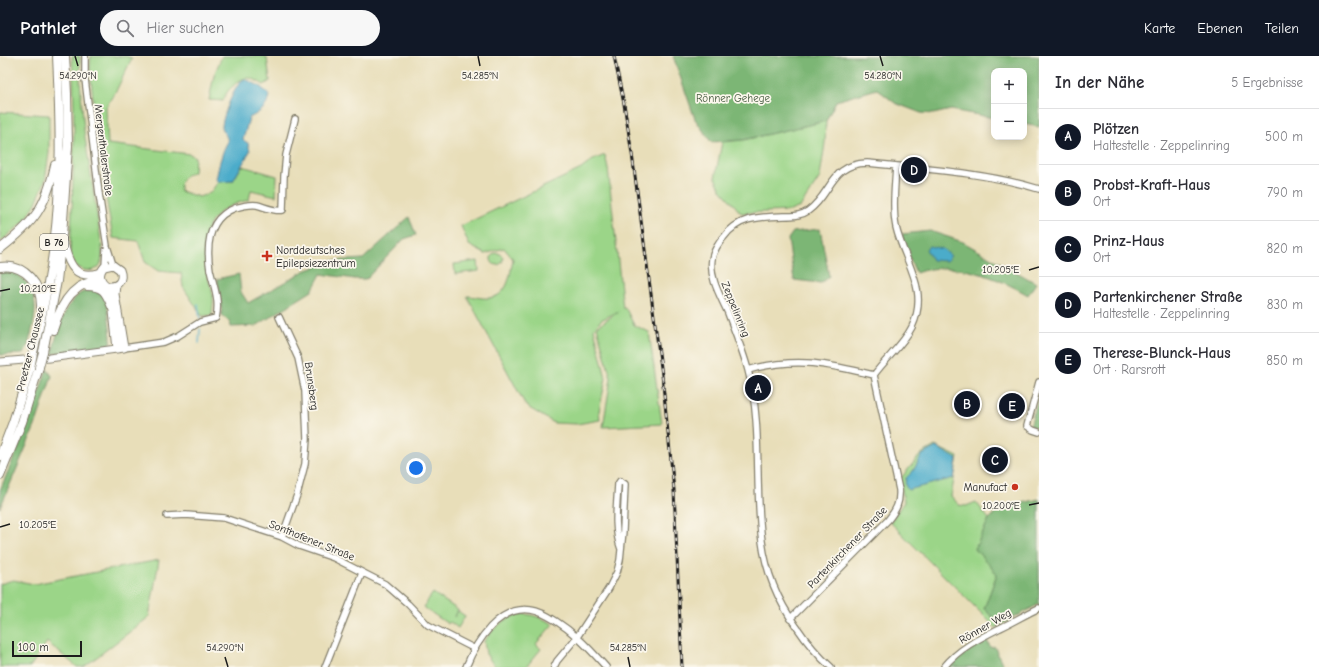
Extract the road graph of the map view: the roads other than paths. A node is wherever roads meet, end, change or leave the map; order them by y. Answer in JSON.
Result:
{"nodes":[{"id":1,"x":57,"y":56,"type":"edge"},
{"id":2,"x":66,"y":56,"type":"edge"},
{"id":3,"x":85,"y":56,"type":"edge"},
{"id":4,"x":295,"y":119,"type":"dead end"},
{"id":5,"x":59,"y":148,"type":"junction"},
{"id":6,"x":896,"y":166,"type":"junction"},
{"id":7,"x":1039,"y":189,"type":"edge"},
{"id":8,"x":62,"y":236,"type":"junction"},
{"id":9,"x":0,"y":249,"type":"edge"},
{"id":10,"x":0,"y":267,"type":"edge"},
{"id":11,"x":107,"y":276,"type":"junction"},
{"id":12,"x":82,"y":286,"type":"junction"},
{"id":13,"x":112,"y":307,"type":"junction"},
{"id":14,"x":279,"y":317,"type":"dead end"},
{"id":15,"x":38,"y":333,"type":"junction"},
{"id":16,"x":120,"y":348,"type":"junction"},
{"id":17,"x":43,"y":352,"type":"junction"},
{"id":18,"x":0,"y":362,"type":"edge"},
{"id":19,"x":748,"y":370,"type":"junction"},
{"id":20,"x":874,"y":374,"type":"junction"},
{"id":21,"x":1039,"y":382,"type":"edge"},
{"id":22,"x":1039,"y":432,"type":"edge"},
{"id":23,"x":0,"y":456,"type":"edge"},
{"id":24,"x":0,"y":476,"type":"edge"},
{"id":25,"x":167,"y":516,"type":"dead end"},
{"id":26,"x":282,"y":538,"type":"junction"},
{"id":27,"x":621,"y":549,"type":"junction"},
{"id":28,"x":362,"y":573,"type":"junction"},
{"id":29,"x":1039,"y":608,"type":"edge"},
{"id":30,"x":790,"y":619,"type":"junction"},
{"id":31,"x":577,"y":637,"type":"junction"},
{"id":32,"x":475,"y":649,"type":"junction"},
{"id":33,"x":325,"y":667,"type":"edge"},
{"id":34,"x":466,"y":667,"type":"edge"},
{"id":35,"x":554,"y":667,"type":"edge"},
{"id":36,"x":606,"y":667,"type":"edge"},
{"id":37,"x":831,"y":667,"type":"edge"},
{"id":38,"x":944,"y":667,"type":"edge"}],
"edges":[{"from":1,"to":5,"type":"highway","name":"Preetzer Chaussee","number":"B 76"},
{"from":2,"to":8,"type":"highway","name":"Preetzer Chaussee","number":"B 76"},
{"from":3,"to":11,"type":"street","name":"Mergenthalerstraße"},
{"from":4,"to":16,"type":"street"},
{"from":5,"to":9,"type":"highway","number":"B 76"},
{"from":5,"to":15,"type":"highway","name":"Preetzer Chaussee","number":"B 76"},
{"from":6,"to":7,"type":"street","name":"Zeppelinring"},
{"from":6,"to":19,"type":"street","name":"Zeppelinring"},
{"from":6,"to":20,"type":"street"},
{"from":8,"to":11,"type":"highway","number":"B 76"},
{"from":8,"to":17,"type":"highway","name":"Preetzer Chaussee","number":"B 76"},
{"from":10,"to":15,"type":"highway","number":"B 76"},
{"from":11,"to":12,"type":"highway","number":"B 76"},
{"from":11,"to":13,"type":"main road"},
{"from":11,"to":16,"type":"main road"},
{"from":12,"to":13,"type":"highway"},
{"from":12,"to":17,"type":"highway","number":"B 76"},
{"from":13,"to":16,"type":"main road"},
{"from":14,"to":26,"type":"street","name":"Brunsberg"},
{"from":15,"to":23,"type":"highway","name":"Preetzer Chaussee","number":"B 76","bridge":true},
{"from":16,"to":18,"type":"main road"},
{"from":17,"to":24,"type":"highway","name":"Preetzer Chaussee","number":"B 76","bridge":true},
{"from":19,"to":20,"type":"street"},
{"from":19,"to":30,"type":"street","name":"Zeppelinring"},
{"from":20,"to":30,"type":"street","name":"Partenkirchener Straße"},
{"from":21,"to":22,"type":"street"},
{"from":25,"to":26,"type":"street","name":"Sonthofener Straße"},
{"from":26,"to":28,"type":"street","name":"Sonthofener Straße"},
{"from":27,"to":27,"type":"street"},
{"from":27,"to":31,"type":"street"},
{"from":28,"to":32,"type":"street","name":"Sonthofener Straße"},
{"from":28,"to":33,"type":"street"},
{"from":29,"to":38,"type":"street","name":"Rönner Weg"},
{"from":30,"to":37,"type":"street","name":"Zeppelinring"},
{"from":31,"to":32,"type":"street"},
{"from":31,"to":35,"type":"street"},
{"from":31,"to":36,"type":"street"},
{"from":32,"to":34,"type":"street"}]}
